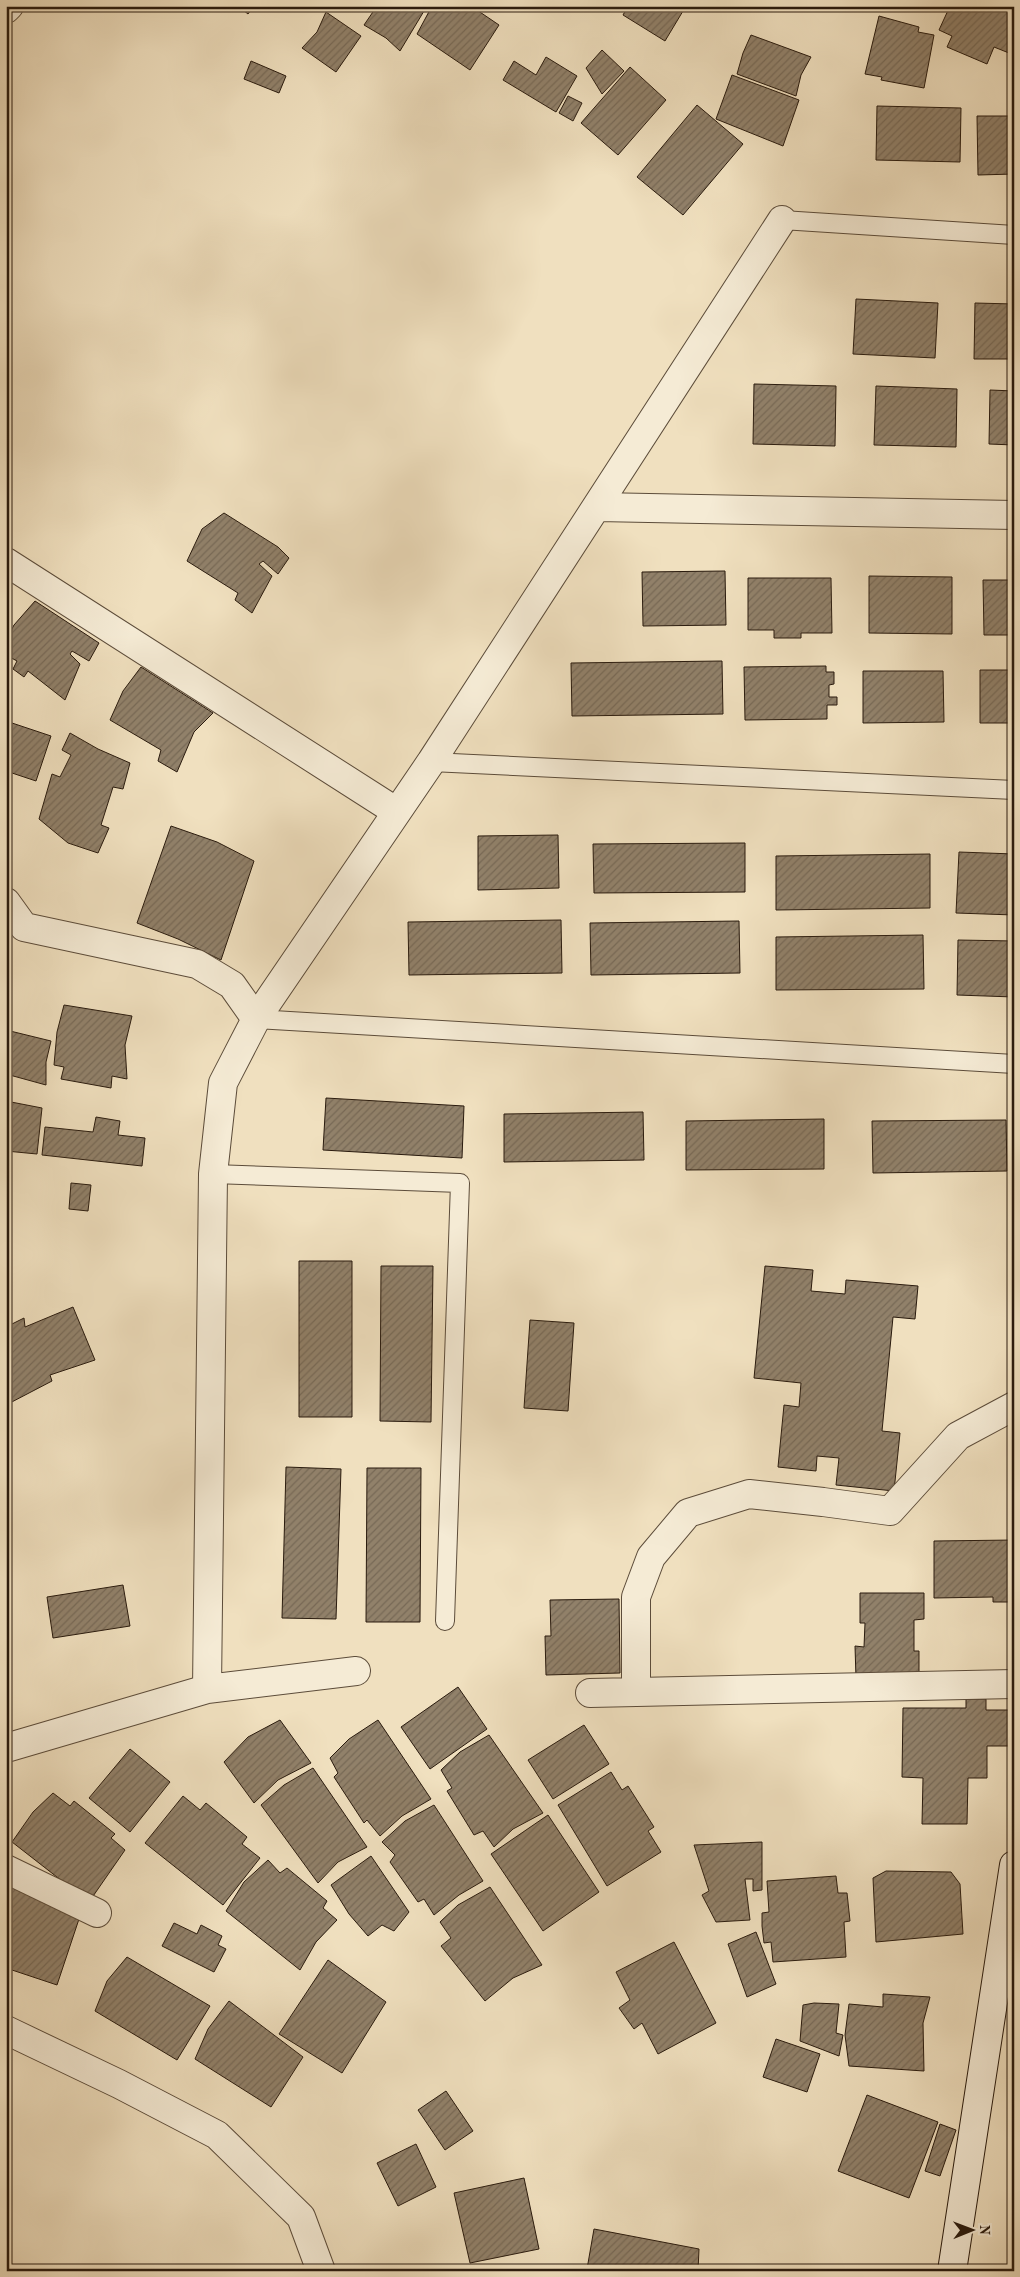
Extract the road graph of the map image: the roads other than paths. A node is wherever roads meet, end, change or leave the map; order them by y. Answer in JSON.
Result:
{"nodes":[{"id":1,"x":9,"y":6,"type":"edge"},
{"id":2,"x":6,"y":9,"type":"edge"},
{"id":3,"x":782,"y":220,"type":"joint"},
{"id":4,"x":1014,"y":235,"type":"edge"},
{"id":5,"x":598,"y":507,"type":"junction"},
{"id":6,"x":1014,"y":515,"type":"edge"},
{"id":7,"x":6,"y":562,"type":"edge"},
{"id":8,"x":431,"y":762,"type":"junction"},
{"id":9,"x":1014,"y":790,"type":"edge"},
{"id":10,"x":397,"y":812,"type":"junction"},
{"id":11,"x":6,"y":902,"type":"edge"},
{"id":12,"x":256,"y":1019,"type":"junction"},
{"id":13,"x":1014,"y":1064,"type":"edge"},
{"id":14,"x":213,"y":1174,"type":"junction"},
{"id":15,"x":1014,"y":1406,"type":"edge"},
{"id":16,"x":444,"y":1621,"type":"dead end"},
{"id":17,"x":356,"y":1671,"type":"dead end"},
{"id":18,"x":1014,"y":1684,"type":"edge"},
{"id":19,"x":207,"y":1689,"type":"junction"},
{"id":20,"x":636,"y":1692,"type":"junction"},
{"id":21,"x":590,"y":1693,"type":"dead end"},
{"id":22,"x":6,"y":1748,"type":"edge"},
{"id":23,"x":1014,"y":1865,"type":"edge"},
{"id":24,"x":6,"y":1869,"type":"edge"},
{"id":25,"x":97,"y":1913,"type":"dead end"},
{"id":26,"x":6,"y":2030,"type":"edge"},
{"id":27,"x":321,"y":2271,"type":"edge"},
{"id":28,"x":952,"y":2271,"type":"edge"}],
"edges":[{"from":1,"to":2,"type":"street"},
{"from":3,"to":4,"type":"lane"},
{"from":3,"to":5,"type":"street"},
{"from":5,"to":6,"type":"street"},
{"from":5,"to":8,"type":"street"},
{"from":7,"to":10,"type":"street"},
{"from":8,"to":9,"type":"lane"},
{"from":8,"to":10,"type":"street"},
{"from":10,"to":12,"type":"street"},
{"from":11,"to":12,"type":"street"},
{"from":12,"to":13,"type":"lane"},
{"from":12,"to":14,"type":"street"},
{"from":14,"to":16,"type":"lane"},
{"from":14,"to":19,"type":"street"},
{"from":15,"to":20,"type":"street"},
{"from":17,"to":19,"type":"street"},
{"from":18,"to":20,"type":"street"},
{"from":19,"to":22,"type":"street"},
{"from":20,"to":21,"type":"street"},
{"from":23,"to":28,"type":"street"},
{"from":24,"to":25,"type":"street"},
{"from":26,"to":27,"type":"street"}]}
